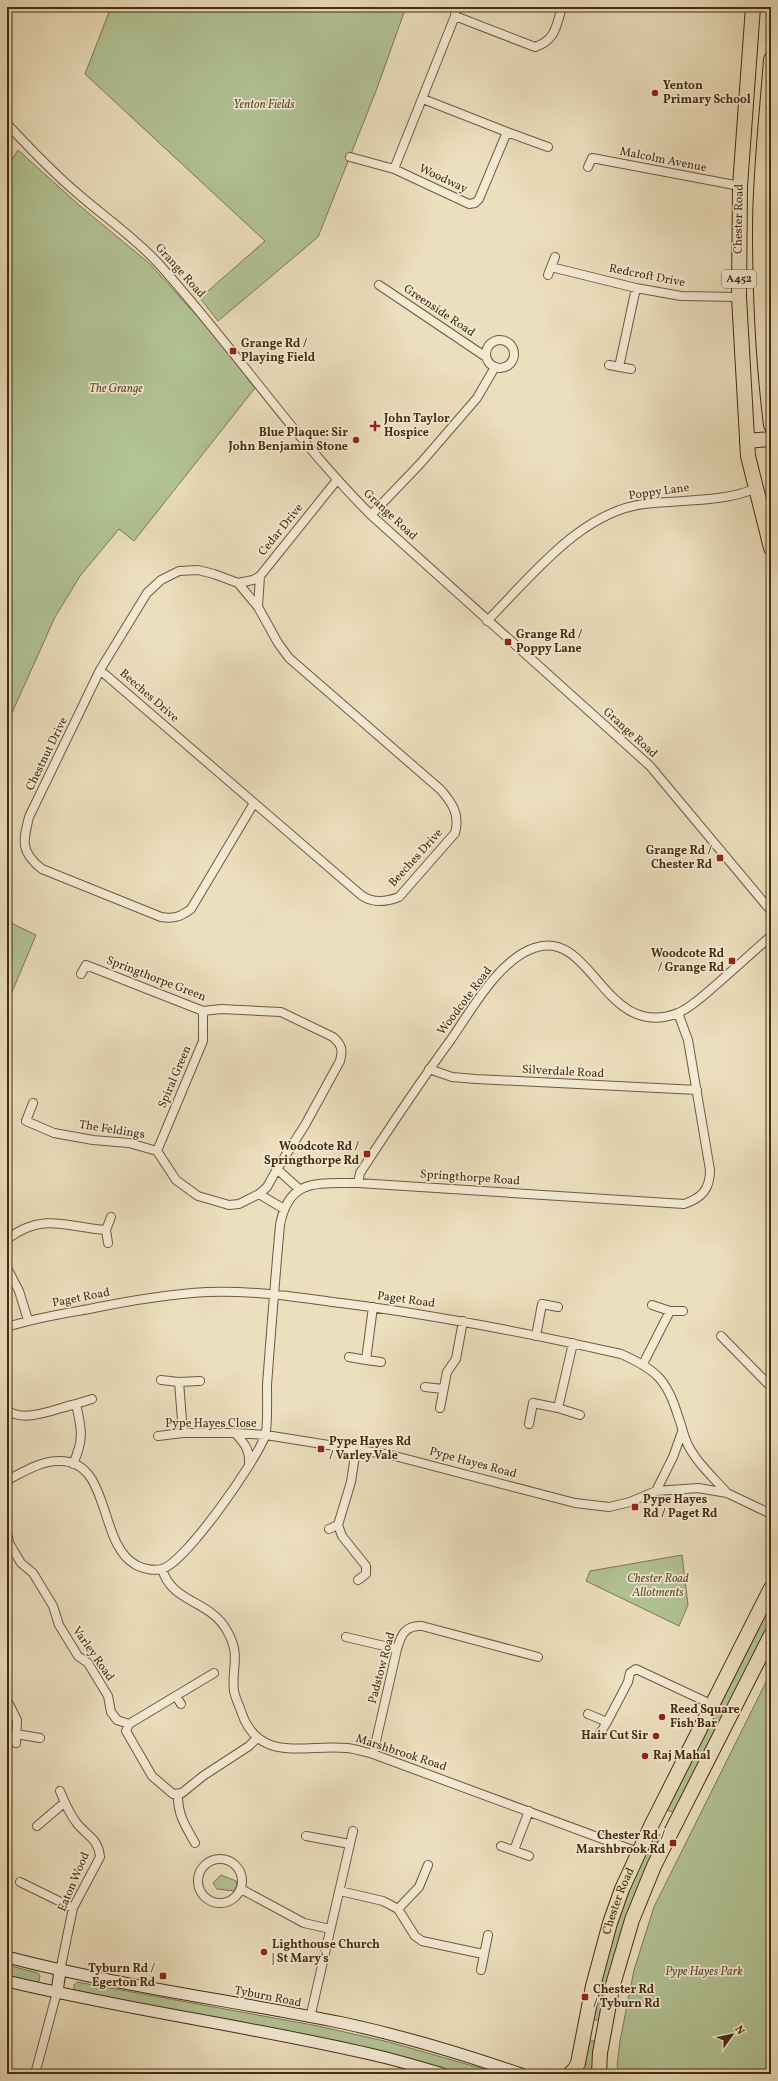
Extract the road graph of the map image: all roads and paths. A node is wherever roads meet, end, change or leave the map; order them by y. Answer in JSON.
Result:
{"nodes":[{"id":1,"x":456,"y":7,"type":"edge"},
{"id":2,"x":562,"y":7,"type":"edge"},
{"id":3,"x":753,"y":7,"type":"edge"},
{"id":4,"x":455,"y":16,"type":"junction"},
{"id":5,"x":771,"y":59,"type":"edge"},
{"id":6,"x":423,"y":99,"type":"junction"},
{"id":7,"x":7,"y":124,"type":"edge"},
{"id":8,"x":507,"y":132,"type":"junction"},
{"id":9,"x":548,"y":148,"type":"dead end"},
{"id":10,"x":350,"y":157,"type":"dead end"},
{"id":11,"x":742,"y":158,"type":"junction"},
{"id":12,"x":763,"y":159,"type":"junction"},
{"id":13,"x":588,"y":167,"type":"dead end"},
{"id":14,"x":394,"y":170,"type":"junction"},
{"id":15,"x":740,"y":186,"type":"junction"},
{"id":16,"x":555,"y":257,"type":"dead end"},
{"id":17,"x":551,"y":267,"type":"junction"},
{"id":18,"x":548,"y":275,"type":"dead end"},
{"id":19,"x":379,"y":285,"type":"dead end"},
{"id":20,"x":636,"y":288,"type":"junction"},
{"id":21,"x":739,"y":297,"type":"junction"},
{"id":22,"x":766,"y":299,"type":"edge"},
{"id":23,"x":486,"y":357,"type":"junction"},
{"id":24,"x":609,"y":365,"type":"dead end"},
{"id":25,"x":495,"y":367,"type":"junction"},
{"id":26,"x":619,"y":367,"type":"junction"},
{"id":27,"x":631,"y":369,"type":"dead end"},
{"id":28,"x":771,"y":425,"type":"edge"},
{"id":29,"x":771,"y":439,"type":"edge"},
{"id":30,"x":747,"y":442,"type":"junction"},
{"id":31,"x":337,"y":480,"type":"junction"},
{"id":32,"x":755,"y":488,"type":"junction"},
{"id":33,"x":371,"y":515,"type":"junction"},
{"id":34,"x":770,"y":541,"type":"edge"},
{"id":35,"x":260,"y":576,"type":"junction"},
{"id":36,"x":238,"y":583,"type":"junction"},
{"id":37,"x":258,"y":607,"type":"junction"},
{"id":38,"x":487,"y":621,"type":"junction"},
{"id":39,"x":100,"y":670,"type":"junction"},
{"id":40,"x":254,"y":802,"type":"junction"},
{"id":41,"x":771,"y":911,"type":"edge"},
{"id":42,"x":771,"y":936,"type":"edge"},
{"id":43,"x":81,"y":974,"type":"dead end"},
{"id":44,"x":203,"y":1011,"type":"junction"},
{"id":45,"x":678,"y":1013,"type":"junction"},
{"id":46,"x":429,"y":1069,"type":"junction"},
{"id":47,"x":697,"y":1090,"type":"junction"},
{"id":48,"x":33,"y":1103,"type":"dead end"},
{"id":49,"x":157,"y":1151,"type":"junction"},
{"id":50,"x":277,"y":1169,"type":"junction"},
{"id":51,"x":358,"y":1183,"type":"junction"},
{"id":52,"x":299,"y":1189,"type":"junction"},
{"id":53,"x":259,"y":1194,"type":"junction"},
{"id":54,"x":284,"y":1209,"type":"junction"},
{"id":55,"x":111,"y":1217,"type":"dead end"},
{"id":56,"x":106,"y":1230,"type":"junction"},
{"id":57,"x":7,"y":1240,"type":"edge"},
{"id":58,"x":108,"y":1243,"type":"dead end"},
{"id":59,"x":7,"y":1268,"type":"edge"},
{"id":60,"x":273,"y":1294,"type":"junction"},
{"id":61,"x":652,"y":1305,"type":"dead end"},
{"id":62,"x":373,"y":1307,"type":"junction"},
{"id":63,"x":558,"y":1307,"type":"dead end"},
{"id":64,"x":670,"y":1311,"type":"junction"},
{"id":65,"x":683,"y":1311,"type":"dead end"},
{"id":66,"x":28,"y":1320,"type":"junction"},
{"id":67,"x":463,"y":1321,"type":"junction"},
{"id":68,"x":7,"y":1327,"type":"edge"},
{"id":69,"x":536,"y":1336,"type":"junction"},
{"id":70,"x":721,"y":1336,"type":"dead end"},
{"id":71,"x":573,"y":1343,"type":"junction"},
{"id":72,"x":349,"y":1357,"type":"dead end"},
{"id":73,"x":366,"y":1360,"type":"junction"},
{"id":74,"x":380,"y":1362,"type":"dead end"},
{"id":75,"x":643,"y":1364,"type":"junction"},
{"id":76,"x":162,"y":1380,"type":"dead end"},
{"id":77,"x":179,"y":1382,"type":"junction"},
{"id":78,"x":200,"y":1382,"type":"dead end"},
{"id":79,"x":425,"y":1387,"type":"dead end"},
{"id":80,"x":771,"y":1387,"type":"edge"},
{"id":81,"x":443,"y":1389,"type":"junction"},
{"id":82,"x":92,"y":1399,"type":"dead end"},
{"id":83,"x":76,"y":1404,"type":"junction"},
{"id":84,"x":440,"y":1408,"type":"dead end"},
{"id":85,"x":558,"y":1408,"type":"junction"},
{"id":86,"x":7,"y":1410,"type":"edge"},
{"id":87,"x":580,"y":1415,"type":"dead end"},
{"id":88,"x":529,"y":1424,"type":"dead end"},
{"id":89,"x":682,"y":1432,"type":"junction"},
{"id":90,"x":183,"y":1433,"type":"junction"},
{"id":91,"x":235,"y":1433,"type":"junction"},
{"id":92,"x":158,"y":1436,"type":"dead end"},
{"id":93,"x":266,"y":1436,"type":"junction"},
{"id":94,"x":356,"y":1449,"type":"junction"},
{"id":95,"x":73,"y":1464,"type":"junction"},
{"id":96,"x":249,"y":1464,"type":"junction"},
{"id":97,"x":7,"y":1480,"type":"edge"},
{"id":98,"x":656,"y":1491,"type":"junction"},
{"id":99,"x":726,"y":1492,"type":"junction"},
{"id":100,"x":771,"y":1514,"type":"edge"},
{"id":101,"x":338,"y":1525,"type":"junction"},
{"id":102,"x":329,"y":1529,"type":"dead end"},
{"id":103,"x":7,"y":1532,"type":"edge"},
{"id":104,"x":162,"y":1569,"type":"junction"},
{"id":105,"x":358,"y":1580,"type":"dead end"},
{"id":106,"x":771,"y":1588,"type":"edge"},
{"id":107,"x":771,"y":1635,"type":"edge"},
{"id":108,"x":346,"y":1637,"type":"dead end"},
{"id":109,"x":398,"y":1649,"type":"junction"},
{"id":110,"x":538,"y":1657,"type":"dead end"},
{"id":111,"x":214,"y":1673,"type":"dead end"},
{"id":112,"x":176,"y":1696,"type":"junction"},
{"id":113,"x":7,"y":1700,"type":"edge"},
{"id":114,"x":181,"y":1704,"type":"dead end"},
{"id":115,"x":713,"y":1705,"type":"junction"},
{"id":116,"x":588,"y":1714,"type":"dead end"},
{"id":117,"x":607,"y":1722,"type":"junction"},
{"id":118,"x":129,"y":1724,"type":"junction"},
{"id":119,"x":16,"y":1734,"type":"junction"},
{"id":120,"x":599,"y":1735,"type":"dead end"},
{"id":121,"x":40,"y":1738,"type":"dead end"},
{"id":122,"x":257,"y":1738,"type":"junction"},
{"id":123,"x":16,"y":1743,"type":"dead end"},
{"id":124,"x":373,"y":1754,"type":"junction"},
{"id":125,"x":60,"y":1791,"type":"dead end"},
{"id":126,"x":178,"y":1794,"type":"junction"},
{"id":127,"x":64,"y":1802,"type":"junction"},
{"id":128,"x":529,"y":1810,"type":"junction"},
{"id":129,"x":37,"y":1826,"type":"dead end"},
{"id":130,"x":354,"y":1831,"type":"dead end"},
{"id":131,"x":306,"y":1836,"type":"dead end"},
{"id":132,"x":195,"y":1843,"type":"dead end"},
{"id":133,"x":350,"y":1844,"type":"junction"},
{"id":134,"x":501,"y":1846,"type":"dead end"},
{"id":135,"x":514,"y":1850,"type":"junction"},
{"id":136,"x":638,"y":1852,"type":"junction"},
{"id":137,"x":529,"y":1856,"type":"dead end"},
{"id":138,"x":428,"y":1865,"type":"dead end"},
{"id":139,"x":20,"y":1882,"type":"dead end"},
{"id":140,"x":241,"y":1889,"type":"junction"},
{"id":141,"x":340,"y":1891,"type":"junction"},
{"id":142,"x":73,"y":1908,"type":"junction"},
{"id":143,"x":398,"y":1909,"type":"junction"},
{"id":144,"x":330,"y":1929,"type":"junction"},
{"id":145,"x":488,"y":1935,"type":"dead end"},
{"id":146,"x":483,"y":1954,"type":"junction"},
{"id":147,"x":7,"y":1957,"type":"edge"},
{"id":148,"x":481,"y":1970,"type":"dead end"},
{"id":149,"x":60,"y":1971,"type":"junction"},
{"id":150,"x":7,"y":1981,"type":"edge"},
{"id":151,"x":56,"y":1992,"type":"junction"},
{"id":152,"x":310,"y":2018,"type":"junction"},
{"id":153,"x":35,"y":2074,"type":"edge"},
{"id":154,"x":443,"y":2074,"type":"edge"},
{"id":155,"x":521,"y":2074,"type":"edge"},
{"id":156,"x":570,"y":2074,"type":"edge"},
{"id":157,"x":584,"y":2074,"type":"edge"},
{"id":158,"x":599,"y":2074,"type":"edge"}],
"edges":[{"from":1,"to":4,"type":"street"},
{"from":2,"to":4,"type":"street"},
{"from":3,"to":11,"type":"highway","name":"Chester Road","number":"A452"},
{"from":4,"to":6,"type":"street"},
{"from":5,"to":12,"type":"highway","name":"Chester Road","number":"A452"},
{"from":6,"to":8,"type":"street"},
{"from":6,"to":14,"type":"street"},
{"from":7,"to":31,"type":"street","name":"Grange Road"},
{"from":8,"to":9,"type":"street"},
{"from":8,"to":14,"type":"street","name":"Woodway"},
{"from":10,"to":14,"type":"street","name":"Woodway"},
{"from":11,"to":12,"type":"highway"},
{"from":11,"to":15,"type":"highway","name":"Chester Road","number":"A452"},
{"from":12,"to":22,"type":"highway","name":"Chester Road","number":"A452"},
{"from":13,"to":15,"type":"street","name":"Malcolm Avenue"},
{"from":15,"to":21,"type":"highway","name":"Chester Road","number":"A452"},
{"from":16,"to":17,"type":"street"},
{"from":17,"to":18,"type":"street"},
{"from":17,"to":20,"type":"street","name":"Redcroft Drive"},
{"from":19,"to":23,"type":"street","name":"Greenside Road"},
{"from":20,"to":21,"type":"street","name":"Redcroft Drive"},
{"from":20,"to":26,"type":"street"},
{"from":21,"to":30,"type":"highway","name":"Chester Road","number":"A452"},
{"from":22,"to":28,"type":"highway","name":"Chester Road","number":"A452"},
{"from":23,"to":25,"type":"street","name":"Greenside Road"},
{"from":23,"to":25,"type":"street"},
{"from":24,"to":26,"type":"street"},
{"from":25,"to":33,"type":"street"},
{"from":26,"to":27,"type":"street"},
{"from":29,"to":30,"type":"highway"},
{"from":30,"to":32,"type":"highway","name":"Chester Road","number":"A452"},
{"from":31,"to":33,"type":"street","name":"Grange Road"},
{"from":31,"to":35,"type":"street","name":"Cedar Drive"},
{"from":32,"to":34,"type":"highway","name":"Chester Road","number":"A452"},
{"from":32,"to":38,"type":"street","name":"Poppy Lane"},
{"from":33,"to":38,"type":"street","name":"Grange Road"},
{"from":35,"to":36,"type":"street"},
{"from":35,"to":37,"type":"street","name":"Beeches Drive"},
{"from":36,"to":37,"type":"street","name":"Beeches Drive"},
{"from":36,"to":39,"type":"street","name":"Chestnut Drive"},
{"from":37,"to":40,"type":"street","name":"Beeches Drive"},
{"from":38,"to":41,"type":"street","name":"Grange Road"},
{"from":39,"to":40,"type":"street","name":"Beeches Drive"},
{"from":39,"to":40,"type":"street","name":"Chestnut Drive"},
{"from":42,"to":45,"type":"street","name":"Woodcote Road"},
{"from":43,"to":44,"type":"street","name":"Springthorpe Green"},
{"from":44,"to":49,"type":"street","name":"Spiral Green"},
{"from":44,"to":50,"type":"street","name":"Springthorpe Green"},
{"from":45,"to":46,"type":"street","name":"Woodcote Road"},
{"from":45,"to":47,"type":"street","name":"Springthorpe Road"},
{"from":46,"to":47,"type":"street","name":"Silverdale Road"},
{"from":46,"to":51,"type":"street","name":"Woodcote Road"},
{"from":47,"to":51,"type":"street","name":"Springthorpe Road"},
{"from":48,"to":49,"type":"street","name":"The Feldings"},
{"from":49,"to":53,"type":"street","name":"The Feldings"},
{"from":50,"to":52,"type":"street"},
{"from":50,"to":53,"type":"street","name":"Springthorpe Green"},
{"from":51,"to":52,"type":"street","name":"Springthorpe Road"},
{"from":52,"to":54,"type":"street"},
{"from":53,"to":54,"type":"street"},
{"from":54,"to":60,"type":"street"},
{"from":55,"to":56,"type":"street"},
{"from":56,"to":57,"type":"street"},
{"from":56,"to":58,"type":"street"},
{"from":59,"to":66,"type":"street"},
{"from":60,"to":62,"type":"street","name":"Paget Road"},
{"from":60,"to":66,"type":"street","name":"Paget Road"},
{"from":60,"to":93,"type":"street"},
{"from":61,"to":64,"type":"street"},
{"from":62,"to":67,"type":"street","name":"Paget Road"},
{"from":62,"to":73,"type":"street"},
{"from":63,"to":69,"type":"street"},
{"from":64,"to":65,"type":"street"},
{"from":64,"to":75,"type":"street"},
{"from":66,"to":68,"type":"street","name":"Paget Road"},
{"from":67,"to":69,"type":"street","name":"Paget Road"},
{"from":67,"to":81,"type":"street"},
{"from":69,"to":71,"type":"street","name":"Paget Road"},
{"from":70,"to":80,"type":"street"},
{"from":71,"to":75,"type":"street","name":"Paget Road"},
{"from":71,"to":85,"type":"street"},
{"from":72,"to":73,"type":"street"},
{"from":73,"to":74,"type":"street"},
{"from":75,"to":89,"type":"street","name":"Paget Road"},
{"from":76,"to":77,"type":"street"},
{"from":77,"to":78,"type":"street"},
{"from":77,"to":90,"type":"street"},
{"from":79,"to":81,"type":"street"},
{"from":81,"to":84,"type":"street"},
{"from":82,"to":83,"type":"street"},
{"from":83,"to":86,"type":"street"},
{"from":83,"to":95,"type":"street"},
{"from":85,"to":87,"type":"street"},
{"from":85,"to":88,"type":"street"},
{"from":89,"to":98,"type":"street"},
{"from":89,"to":99,"type":"street","name":"Paget Road"},
{"from":90,"to":91,"type":"street","name":"Pype Hayes Close"},
{"from":90,"to":92,"type":"street","name":"Pype Hayes Close"},
{"from":91,"to":93,"type":"street","name":"Pype Hayes Close"},
{"from":91,"to":96,"type":"street"},
{"from":93,"to":94,"type":"street","name":"Pype Hayes Road"},
{"from":93,"to":96,"type":"street"},
{"from":94,"to":98,"type":"street","name":"Pype Hayes Road"},
{"from":94,"to":101,"type":"street"},
{"from":95,"to":97,"type":"street"},
{"from":95,"to":104,"type":"street"},
{"from":96,"to":104,"type":"street"},
{"from":98,"to":99,"type":"street","name":"Pype Hayes Road"},
{"from":99,"to":100,"type":"street","name":"Pype Hayes Road"},
{"from":101,"to":102,"type":"street"},
{"from":101,"to":105,"type":"street"},
{"from":103,"to":118,"type":"street","name":"Varley Road"},
{"from":104,"to":122,"type":"street","name":"Marshbrook Road"},
{"from":106,"to":115,"type":"highway","name":"Chester Road"},
{"from":107,"to":158,"type":"highway","name":"Chester Road"},
{"from":108,"to":109,"type":"street"},
{"from":109,"to":110,"type":"street","name":"Padstow Road"},
{"from":109,"to":124,"type":"street","name":"Padstow Road"},
{"from":111,"to":112,"type":"street"},
{"from":112,"to":114,"type":"street"},
{"from":112,"to":118,"type":"street"},
{"from":113,"to":119,"type":"street"},
{"from":115,"to":117,"type":"street"},
{"from":115,"to":136,"type":"highway","name":"Chester Road"},
{"from":116,"to":117,"type":"street"},
{"from":117,"to":120,"type":"street"},
{"from":118,"to":126,"type":"street"},
{"from":119,"to":121,"type":"street"},
{"from":119,"to":123,"type":"street"},
{"from":122,"to":124,"type":"street","name":"Marshbrook Road"},
{"from":122,"to":126,"type":"street"},
{"from":124,"to":128,"type":"street","name":"Marshbrook Road"},
{"from":125,"to":127,"type":"street","name":"Eaton Wood"},
{"from":126,"to":132,"type":"street"},
{"from":127,"to":129,"type":"street"},
{"from":127,"to":142,"type":"street","name":"Eaton Wood"},
{"from":128,"to":135,"type":"street"},
{"from":128,"to":136,"type":"street","name":"Marshbrook Road"},
{"from":130,"to":133,"type":"street"},
{"from":131,"to":133,"type":"street"},
{"from":133,"to":141,"type":"street"},
{"from":134,"to":135,"type":"street"},
{"from":135,"to":137,"type":"street"},
{"from":136,"to":156,"type":"highway","name":"Chester Road"},
{"from":138,"to":143,"type":"street"},
{"from":139,"to":142,"type":"street"},
{"from":140,"to":140,"type":"street"},
{"from":140,"to":144,"type":"street"},
{"from":141,"to":143,"type":"street"},
{"from":141,"to":144,"type":"street"},
{"from":142,"to":149,"type":"street","name":"Eaton Wood"},
{"from":143,"to":146,"type":"street"},
{"from":144,"to":152,"type":"street"},
{"from":145,"to":146,"type":"street"},
{"from":146,"to":148,"type":"street"},
{"from":147,"to":149,"type":"main road","name":"Tyburn Road"},
{"from":149,"to":151,"type":"main road"},
{"from":149,"to":152,"type":"main road","name":"Tyburn Road"},
{"from":150,"to":151,"type":"main road"},
{"from":151,"to":153,"type":"street"},
{"from":151,"to":154,"type":"main road"},
{"from":152,"to":155,"type":"main road","name":"Tyburn Road"},
{"from":156,"to":157,"type":"highway"}]}
